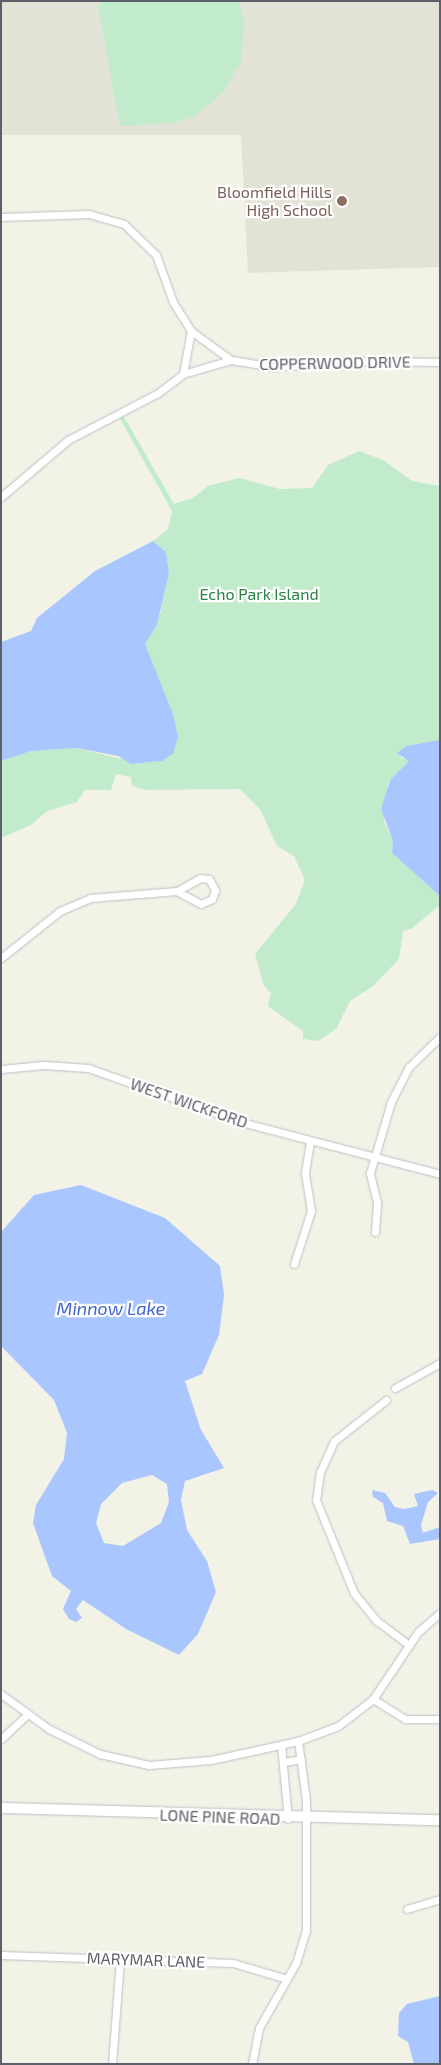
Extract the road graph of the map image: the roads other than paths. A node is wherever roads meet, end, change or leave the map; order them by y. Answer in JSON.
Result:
{"nodes":[{"id":1,"x":1,"y":217,"type":"edge"},
{"id":2,"x":191,"y":331,"type":"junction"},
{"id":3,"x":231,"y":360,"type":"junction"},
{"id":4,"x":440,"y":362,"type":"edge"},
{"id":5,"x":183,"y":374,"type":"junction"},
{"id":6,"x":1,"y":497,"type":"edge"},
{"id":7,"x":177,"y":891,"type":"junction"},
{"id":8,"x":1,"y":958,"type":"edge"},
{"id":9,"x":440,"y":1037,"type":"edge"},
{"id":10,"x":1,"y":1068,"type":"edge"},
{"id":11,"x":310,"y":1141,"type":"junction"},
{"id":12,"x":375,"y":1157,"type":"junction"},
{"id":13,"x":440,"y":1174,"type":"edge"},
{"id":14,"x":375,"y":1232,"type":"dead end"},
{"id":15,"x":294,"y":1264,"type":"dead end"},
{"id":16,"x":440,"y":1363,"type":"edge"},
{"id":17,"x":395,"y":1388,"type":"dead end"},
{"id":18,"x":386,"y":1400,"type":"dead end"},
{"id":19,"x":440,"y":1613,"type":"edge"},
{"id":20,"x":409,"y":1645,"type":"junction"},
{"id":21,"x":1,"y":1694,"type":"edge"},
{"id":22,"x":373,"y":1699,"type":"junction"},
{"id":23,"x":28,"y":1714,"type":"junction"},
{"id":24,"x":440,"y":1719,"type":"edge"},
{"id":25,"x":1,"y":1739,"type":"edge"},
{"id":26,"x":298,"y":1741,"type":"junction"},
{"id":27,"x":281,"y":1745,"type":"junction"},
{"id":28,"x":302,"y":1759,"type":"junction"},
{"id":29,"x":285,"y":1762,"type":"junction"},
{"id":30,"x":1,"y":1808,"type":"edge"},
{"id":31,"x":288,"y":1819,"type":"junction"},
{"id":32,"x":305,"y":1820,"type":"junction"},
{"id":33,"x":440,"y":1820,"type":"edge"},
{"id":34,"x":440,"y":1899,"type":"edge"},
{"id":35,"x":408,"y":1909,"type":"dead end"},
{"id":36,"x":1,"y":1955,"type":"edge"},
{"id":37,"x":120,"y":1960,"type":"junction"},
{"id":38,"x":287,"y":1979,"type":"junction"},
{"id":39,"x":112,"y":2064,"type":"edge"},
{"id":40,"x":252,"y":2064,"type":"edge"}],
"edges":[{"from":1,"to":2,"type":"street","name":"COPPERWOOD DRIVE"},
{"from":2,"to":3,"type":"street","name":"COPPERWOOD DRIVE"},
{"from":2,"to":5,"type":"street"},
{"from":3,"to":4,"type":"street","name":"COPPERWOOD DRIVE"},
{"from":3,"to":5,"type":"street","name":"COPPERWOOD DRIVE"},
{"from":5,"to":6,"type":"street"},
{"from":7,"to":7,"type":"street"},
{"from":7,"to":8,"type":"street"},
{"from":9,"to":12,"type":"street"},
{"from":10,"to":11,"type":"street","name":"WEST WICKFORD"},
{"from":11,"to":12,"type":"street","name":"WEST WICKFORD"},
{"from":11,"to":15,"type":"street"},
{"from":12,"to":13,"type":"street","name":"WEST WICKFORD"},
{"from":12,"to":14,"type":"street"},
{"from":16,"to":17,"type":"street"},
{"from":18,"to":20,"type":"street"},
{"from":19,"to":20,"type":"street"},
{"from":20,"to":22,"type":"street"},
{"from":21,"to":23,"type":"street"},
{"from":22,"to":24,"type":"street"},
{"from":22,"to":26,"type":"street"},
{"from":23,"to":25,"type":"street"},
{"from":23,"to":27,"type":"street"},
{"from":26,"to":27,"type":"street"},
{"from":26,"to":28,"type":"street"},
{"from":27,"to":29,"type":"street"},
{"from":28,"to":29,"type":"street"},
{"from":28,"to":32,"type":"street"},
{"from":29,"to":31,"type":"street"},
{"from":30,"to":31,"type":"street","name":"LONE PINE ROAD"},
{"from":31,"to":32,"type":"street","name":"LONE PINE ROAD"},
{"from":32,"to":33,"type":"street","name":"LONE PINE ROAD"},
{"from":32,"to":38,"type":"street"},
{"from":34,"to":35,"type":"street"},
{"from":36,"to":37,"type":"street","name":"MARYMAR LANE"},
{"from":37,"to":38,"type":"street","name":"MARYMAR LANE"},
{"from":37,"to":39,"type":"street"},
{"from":38,"to":40,"type":"street"}]}
